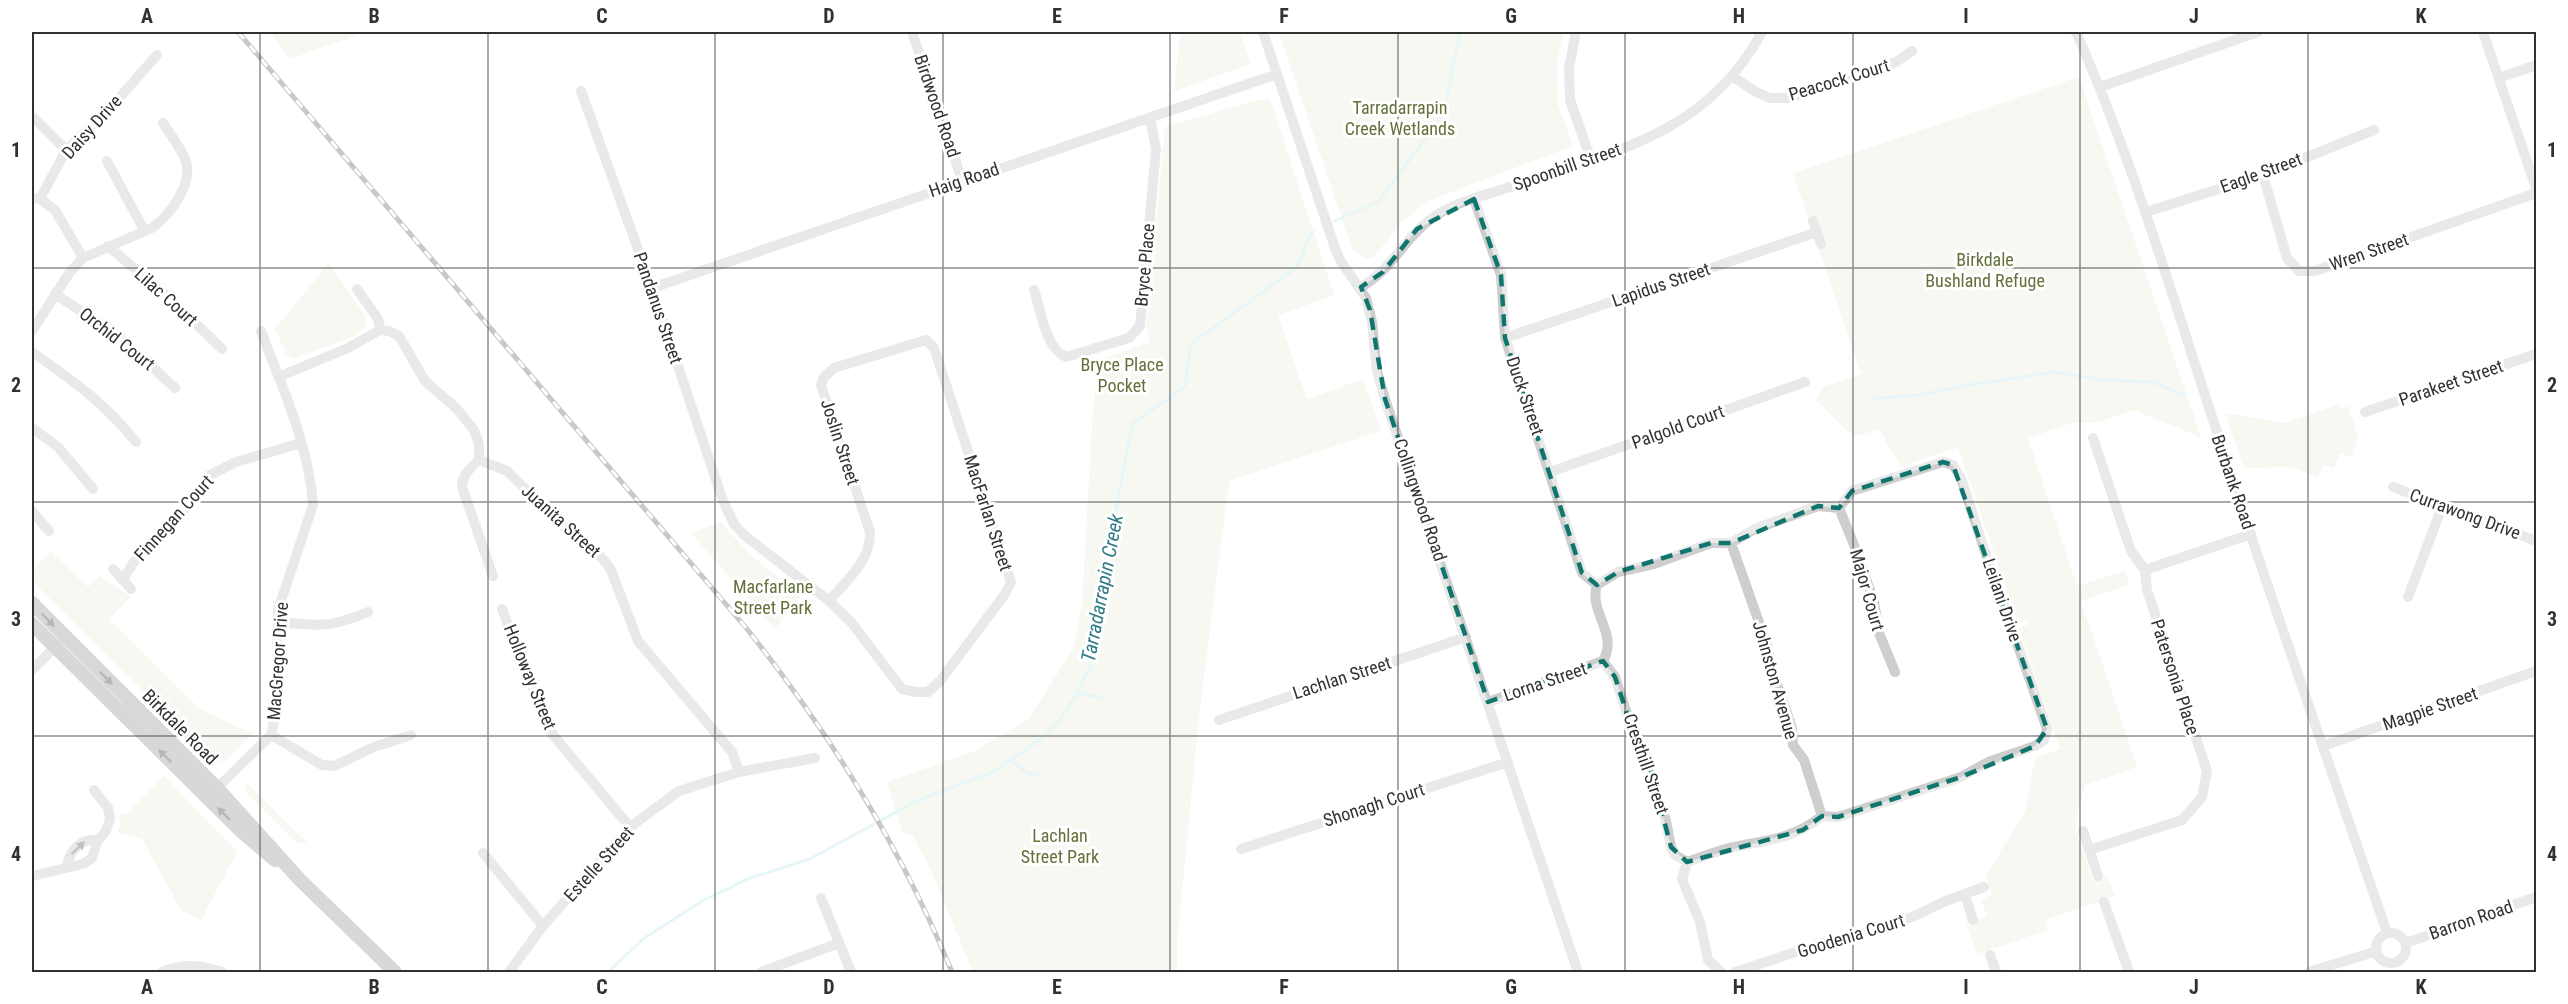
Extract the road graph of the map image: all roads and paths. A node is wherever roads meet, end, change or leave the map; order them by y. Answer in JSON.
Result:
{"nodes":[{"id":1,"x":912,"y":32,"type":"edge"},
{"id":2,"x":1263,"y":32,"type":"edge"},
{"id":3,"x":1576,"y":32,"type":"edge"},
{"id":4,"x":1762,"y":32,"type":"edge"},
{"id":5,"x":2076,"y":32,"type":"edge"},
{"id":6,"x":2258,"y":32,"type":"edge"},
{"id":7,"x":2483,"y":32,"type":"edge"},
{"id":8,"x":2226,"y":37,"type":"edge"},
{"id":9,"x":1912,"y":51,"type":"dead end"},
{"id":10,"x":157,"y":55,"type":"dead end"},
{"id":11,"x":2536,"y":65,"type":"edge"},
{"id":12,"x":1277,"y":74,"type":"junction"},
{"id":13,"x":1732,"y":76,"type":"junction"},
{"id":14,"x":2499,"y":78,"type":"junction"},
{"id":15,"x":2100,"y":87,"type":"junction"},
{"id":16,"x":581,"y":91,"type":"dead end"},
{"id":17,"x":32,"y":116,"type":"edge"},
{"id":18,"x":1150,"y":118,"type":"junction"},
{"id":19,"x":163,"y":123,"type":"dead end"},
{"id":20,"x":2374,"y":130,"type":"dead end"},
{"id":21,"x":66,"y":150,"type":"junction"},
{"id":22,"x":1591,"y":160,"type":"junction"},
{"id":23,"x":107,"y":161,"type":"dead end"},
{"id":24,"x":2262,"y":175,"type":"junction"},
{"id":25,"x":962,"y":180,"type":"junction"},
{"id":26,"x":2536,"y":188,"type":"edge"},
{"id":27,"x":2536,"y":194,"type":"edge"},
{"id":28,"x":36,"y":198,"type":"edge"},
{"id":29,"x":1474,"y":199,"type":"junction"},
{"id":30,"x":2146,"y":212,"type":"junction"},
{"id":31,"x":144,"y":230,"type":"junction"},
{"id":32,"x":1821,"y":244,"type":"dead end"},
{"id":33,"x":108,"y":246,"type":"junction"},
{"id":34,"x":84,"y":258,"type":"junction"},
{"id":35,"x":1361,"y":287,"type":"junction"},
{"id":36,"x":652,"y":288,"type":"junction"},
{"id":37,"x":357,"y":289,"type":"dead end"},
{"id":38,"x":1034,"y":290,"type":"dead end"},
{"id":39,"x":55,"y":294,"type":"junction"},
{"id":40,"x":380,"y":330,"type":"junction"},
{"id":41,"x":32,"y":331,"type":"edge"},
{"id":42,"x":261,"y":331,"type":"dead end"},
{"id":43,"x":1505,"y":338,"type":"junction"},
{"id":44,"x":926,"y":340,"type":"joint"},
{"id":45,"x":222,"y":349,"type":"dead end"},
{"id":46,"x":32,"y":352,"type":"edge"},
{"id":47,"x":2536,"y":354,"type":"edge"},
{"id":48,"x":278,"y":377,"type":"junction"},
{"id":49,"x":1805,"y":382,"type":"dead end"},
{"id":50,"x":175,"y":388,"type":"dead end"},
{"id":51,"x":2365,"y":412,"type":"dead end"},
{"id":52,"x":32,"y":428,"type":"edge"},
{"id":53,"x":2093,"y":438,"type":"dead end"},
{"id":54,"x":136,"y":442,"type":"dead end"},
{"id":55,"x":301,"y":443,"type":"junction"},
{"id":56,"x":479,"y":460,"type":"junction"},
{"id":57,"x":1550,"y":472,"type":"junction"},
{"id":58,"x":2393,"y":488,"type":"dead end"},
{"id":59,"x":93,"y":489,"type":"dead end"},
{"id":60,"x":2442,"y":507,"type":"junction"},
{"id":61,"x":1839,"y":508,"type":"junction"},
{"id":62,"x":32,"y":512,"type":"edge"},
{"id":63,"x":735,"y":524,"type":"joint"},
{"id":64,"x":49,"y":531,"type":"dead end"},
{"id":65,"x":2251,"y":534,"type":"junction"},
{"id":66,"x":2536,"y":541,"type":"edge"},
{"id":67,"x":1731,"y":543,"type":"junction"},
{"id":68,"x":113,"y":569,"type":"dead end"},
{"id":69,"x":2145,"y":570,"type":"junction"},
{"id":70,"x":494,"y":576,"type":"dead end"},
{"id":71,"x":123,"y":579,"type":"junction"},
{"id":72,"x":1597,"y":585,"type":"junction"},
{"id":73,"x":131,"y":589,"type":"dead end"},
{"id":74,"x":2408,"y":597,"type":"dead end"},
{"id":75,"x":829,"y":601,"type":"junction"},
{"id":76,"x":32,"y":603,"type":"edge"},
{"id":77,"x":502,"y":609,"type":"dead end"},
{"id":78,"x":368,"y":612,"type":"dead end"},
{"id":79,"x":278,"y":622,"type":"junction"},
{"id":80,"x":32,"y":624,"type":"edge"},
{"id":81,"x":1466,"y":637,"type":"junction"},
{"id":82,"x":59,"y":642,"type":"junction"},
{"id":83,"x":1603,"y":661,"type":"junction"},
{"id":84,"x":32,"y":670,"type":"edge"},
{"id":85,"x":2536,"y":671,"type":"edge"},
{"id":86,"x":1894,"y":672,"type":"dead end"},
{"id":87,"x":1488,"y":702,"type":"junction"},
{"id":88,"x":1219,"y":720,"type":"dead end"},
{"id":89,"x":271,"y":735,"type":"junction"},
{"id":90,"x":411,"y":735,"type":"dead end"},
{"id":91,"x":2323,"y":746,"type":"junction"},
{"id":92,"x":815,"y":758,"type":"dead end"},
{"id":93,"x":1508,"y":762,"type":"junction"},
{"id":94,"x":739,"y":772,"type":"junction"},
{"id":95,"x":94,"y":790,"type":"dead end"},
{"id":96,"x":212,"y":793,"type":"junction"},
{"id":97,"x":1822,"y":816,"type":"junction"},
{"id":98,"x":630,"y":827,"type":"junction"},
{"id":99,"x":2083,"y":831,"type":"dead end"},
{"id":100,"x":98,"y":840,"type":"junction"},
{"id":101,"x":1241,"y":849,"type":"dead end"},
{"id":102,"x":2089,"y":850,"type":"junction"},
{"id":103,"x":483,"y":854,"type":"dead end"},
{"id":104,"x":1686,"y":862,"type":"junction"},
{"id":105,"x":68,"y":867,"type":"junction"},
{"id":106,"x":32,"y":876,"type":"edge"},
{"id":107,"x":2098,"y":876,"type":"dead end"},
{"id":108,"x":1984,"y":887,"type":"dead end"},
{"id":109,"x":1965,"y":895,"type":"junction"},
{"id":110,"x":2536,"y":897,"type":"edge"},
{"id":111,"x":821,"y":898,"type":"dead end"},
{"id":112,"x":2104,"y":902,"type":"dead end"},
{"id":113,"x":1973,"y":920,"type":"dead end"},
{"id":114,"x":543,"y":926,"type":"junction"},
{"id":115,"x":2387,"y":933,"type":"junction"},
{"id":116,"x":839,"y":943,"type":"junction"},
{"id":117,"x":2406,"y":943,"type":"junction"},
{"id":118,"x":2377,"y":951,"type":"junction"},
{"id":119,"x":1990,"y":955,"type":"dead end"},
{"id":120,"x":2395,"y":967,"type":"edge"},
{"id":121,"x":162,"y":972,"type":"edge"},
{"id":122,"x":222,"y":972,"type":"edge"},
{"id":123,"x":395,"y":972,"type":"edge"},
{"id":124,"x":509,"y":972,"type":"edge"},
{"id":125,"x":761,"y":972,"type":"edge"},
{"id":126,"x":851,"y":972,"type":"edge"},
{"id":127,"x":1578,"y":972,"type":"edge"},
{"id":128,"x":1721,"y":972,"type":"edge"},
{"id":129,"x":1736,"y":972,"type":"edge"},
{"id":130,"x":1996,"y":972,"type":"edge"},
{"id":131,"x":2128,"y":972,"type":"edge"},
{"id":132,"x":2309,"y":972,"type":"edge"}],
"edges":[{"from":1,"to":25,"type":"street","name":"Birdwood Road"},
{"from":2,"to":12,"type":"street","name":"Collingwood Road"},
{"from":3,"to":22,"type":"street"},
{"from":4,"to":13,"type":"street","name":"Spoonbill Street"},
{"from":5,"to":15,"type":"street","name":"Burbank Road"},
{"from":6,"to":8,"type":"street"},
{"from":7,"to":14,"type":"street"},
{"from":8,"to":15,"type":"street"},
{"from":9,"to":13,"type":"street","name":"Peacock Court"},
{"from":10,"to":21,"type":"street","name":"Daisy Drive"},
{"from":11,"to":14,"type":"street"},
{"from":12,"to":18,"type":"street","name":"Haig Road"},
{"from":12,"to":35,"type":"street","name":"Collingwood Road"},
{"from":13,"to":22,"type":"street","name":"Spoonbill Street"},
{"from":14,"to":26,"type":"street"},
{"from":15,"to":30,"type":"street","name":"Burbank Road"},
{"from":16,"to":36,"type":"street","name":"Pandanus Street"},
{"from":17,"to":21,"type":"street"},
{"from":18,"to":25,"type":"street","name":"Haig Road"},
{"from":18,"to":38,"type":"street","name":"Bryce Place"},
{"from":19,"to":31,"type":"street"},
{"from":20,"to":24,"type":"street","name":"Eagle Street"},
{"from":21,"to":28,"type":"street","name":"Daisy Drive"},
{"from":22,"to":29,"type":"street","name":"Spoonbill Street"},
{"from":23,"to":31,"type":"street"},
{"from":24,"to":27,"type":"street","name":"Wren Street"},
{"from":24,"to":30,"type":"street","name":"Eagle Street"},
{"from":25,"to":36,"type":"street","name":"Haig Road"},
{"from":28,"to":34,"type":"street"},
{"from":29,"to":35,"type":"street","name":"Spoonbill Street"},
{"from":29,"to":43,"type":"street","name":"Duck Street"},
{"from":30,"to":65,"type":"street","name":"Burbank Road"},
{"from":31,"to":33,"type":"street"},
{"from":32,"to":43,"type":"street","name":"Lapidus Street"},
{"from":33,"to":34,"type":"street"},
{"from":33,"to":45,"type":"street","name":"Lilac Court"},
{"from":34,"to":39,"type":"street"},
{"from":35,"to":81,"type":"street","name":"Collingwood Road"},
{"from":36,"to":63,"type":"street","name":"Pandanus Street"},
{"from":37,"to":40,"type":"street"},
{"from":39,"to":41,"type":"street"},
{"from":39,"to":50,"type":"street","name":"Orchid Court"},
{"from":40,"to":48,"type":"street"},
{"from":40,"to":56,"type":"street"},
{"from":42,"to":48,"type":"street","name":"MacGregor Drive"},
{"from":43,"to":57,"type":"street","name":"Duck Street"},
{"from":44,"to":75,"type":"street","name":"Joslin Street"},
{"from":44,"to":75,"type":"street","name":"MacFarlan Street"},
{"from":46,"to":54,"type":"street"},
{"from":47,"to":51,"type":"street","name":"Parakeet Street"},
{"from":48,"to":55,"type":"street","name":"MacGregor Drive"},
{"from":49,"to":57,"type":"street","name":"Palgold Court"},
{"from":52,"to":59,"type":"street"},
{"from":53,"to":69,"type":"street","name":"Patersonia Place"},
{"from":55,"to":71,"type":"street","name":"Finnegan Court"},
{"from":55,"to":79,"type":"street","name":"MacGregor Drive"},
{"from":56,"to":70,"type":"street"},
{"from":56,"to":94,"type":"street","name":"Juanita Street"},
{"from":57,"to":72,"type":"street","name":"Duck Street"},
{"from":58,"to":60,"type":"street","name":"Currawong Drive"},
{"from":60,"to":66,"type":"street","name":"Currawong Drive"},
{"from":60,"to":74,"type":"street"},
{"from":61,"to":67,"type":"street"},
{"from":61,"to":86,"type":"street","name":"Major Court"},
{"from":61,"to":97,"type":"street","name":"Leilani Drive"},
{"from":62,"to":64,"type":"street"},
{"from":63,"to":75,"type":"street","name":"MacFarlan Street"},
{"from":65,"to":69,"type":"street"},
{"from":65,"to":91,"type":"street","name":"Burbank Road"},
{"from":67,"to":72,"type":"street"},
{"from":67,"to":97,"type":"street","name":"Johnston Avenue"},
{"from":68,"to":71,"type":"street","name":"Finnegan Court"},
{"from":69,"to":102,"type":"street","name":"Patersonia Place"},
{"from":71,"to":73,"type":"street","name":"Finnegan Court"},
{"from":72,"to":83,"type":"street"},
{"from":76,"to":82,"type":"main road","name":"Birkdale Road","one_way":true},
{"from":77,"to":98,"type":"street","name":"Holloway Street"},
{"from":78,"to":79,"type":"street"},
{"from":79,"to":89,"type":"street","name":"MacGregor Drive"},
{"from":80,"to":82,"type":"main road","name":"Birkdale Road"},
{"from":81,"to":87,"type":"street","name":"Collingwood Road"},
{"from":81,"to":88,"type":"street","name":"Lachlan Street"},
{"from":82,"to":84,"type":"street"},
{"from":82,"to":96,"type":"main road","name":"Birkdale Road"},
{"from":83,"to":87,"type":"street","name":"Lorna Street"},
{"from":83,"to":104,"type":"street","name":"Cresthill Street"},
{"from":85,"to":91,"type":"street","name":"Magpie Street"},
{"from":87,"to":93,"type":"street","name":"Collingwood Road"},
{"from":89,"to":90,"type":"street"},
{"from":89,"to":96,"type":"street","name":"MacGregor Drive"},
{"from":91,"to":115,"type":"street","name":"Burbank Road"},
{"from":92,"to":94,"type":"street","name":"Estelle Street"},
{"from":93,"to":101,"type":"street","name":"Shonagh Court"},
{"from":93,"to":127,"type":"street","name":"Collingwood Road"},
{"from":94,"to":98,"type":"street","name":"Estelle Street"},
{"from":95,"to":100,"type":"street"},
{"from":96,"to":123,"type":"main road","name":"Birkdale Road"},
{"from":97,"to":104,"type":"street","name":"Leilani Drive"},
{"from":98,"to":114,"type":"street","name":"Estelle Street"},
{"from":99,"to":102,"type":"street"},
{"from":100,"to":105,"type":"street"},
{"from":105,"to":100,"type":"street","one_way":true},
{"from":102,"to":107,"type":"street"},
{"from":103,"to":114,"type":"street"},
{"from":104,"to":128,"type":"street"},
{"from":105,"to":106,"type":"street"},
{"from":108,"to":109,"type":"street","name":"Goodenia Court"},
{"from":109,"to":113,"type":"street"},
{"from":109,"to":129,"type":"street","name":"Goodenia Court"},
{"from":110,"to":117,"type":"street","name":"Barron Road"},
{"from":111,"to":116,"type":"street"},
{"from":112,"to":131,"type":"street"},
{"from":114,"to":124,"type":"street","name":"Estelle Street"},
{"from":115,"to":117,"type":"street"},
{"from":115,"to":118,"type":"street"},
{"from":116,"to":125,"type":"street"},
{"from":116,"to":126,"type":"street"},
{"from":117,"to":120,"type":"street"},
{"from":118,"to":120,"type":"street"},
{"from":118,"to":132,"type":"street"},
{"from":119,"to":130,"type":"street"},
{"from":121,"to":122,"type":"street"}]}
